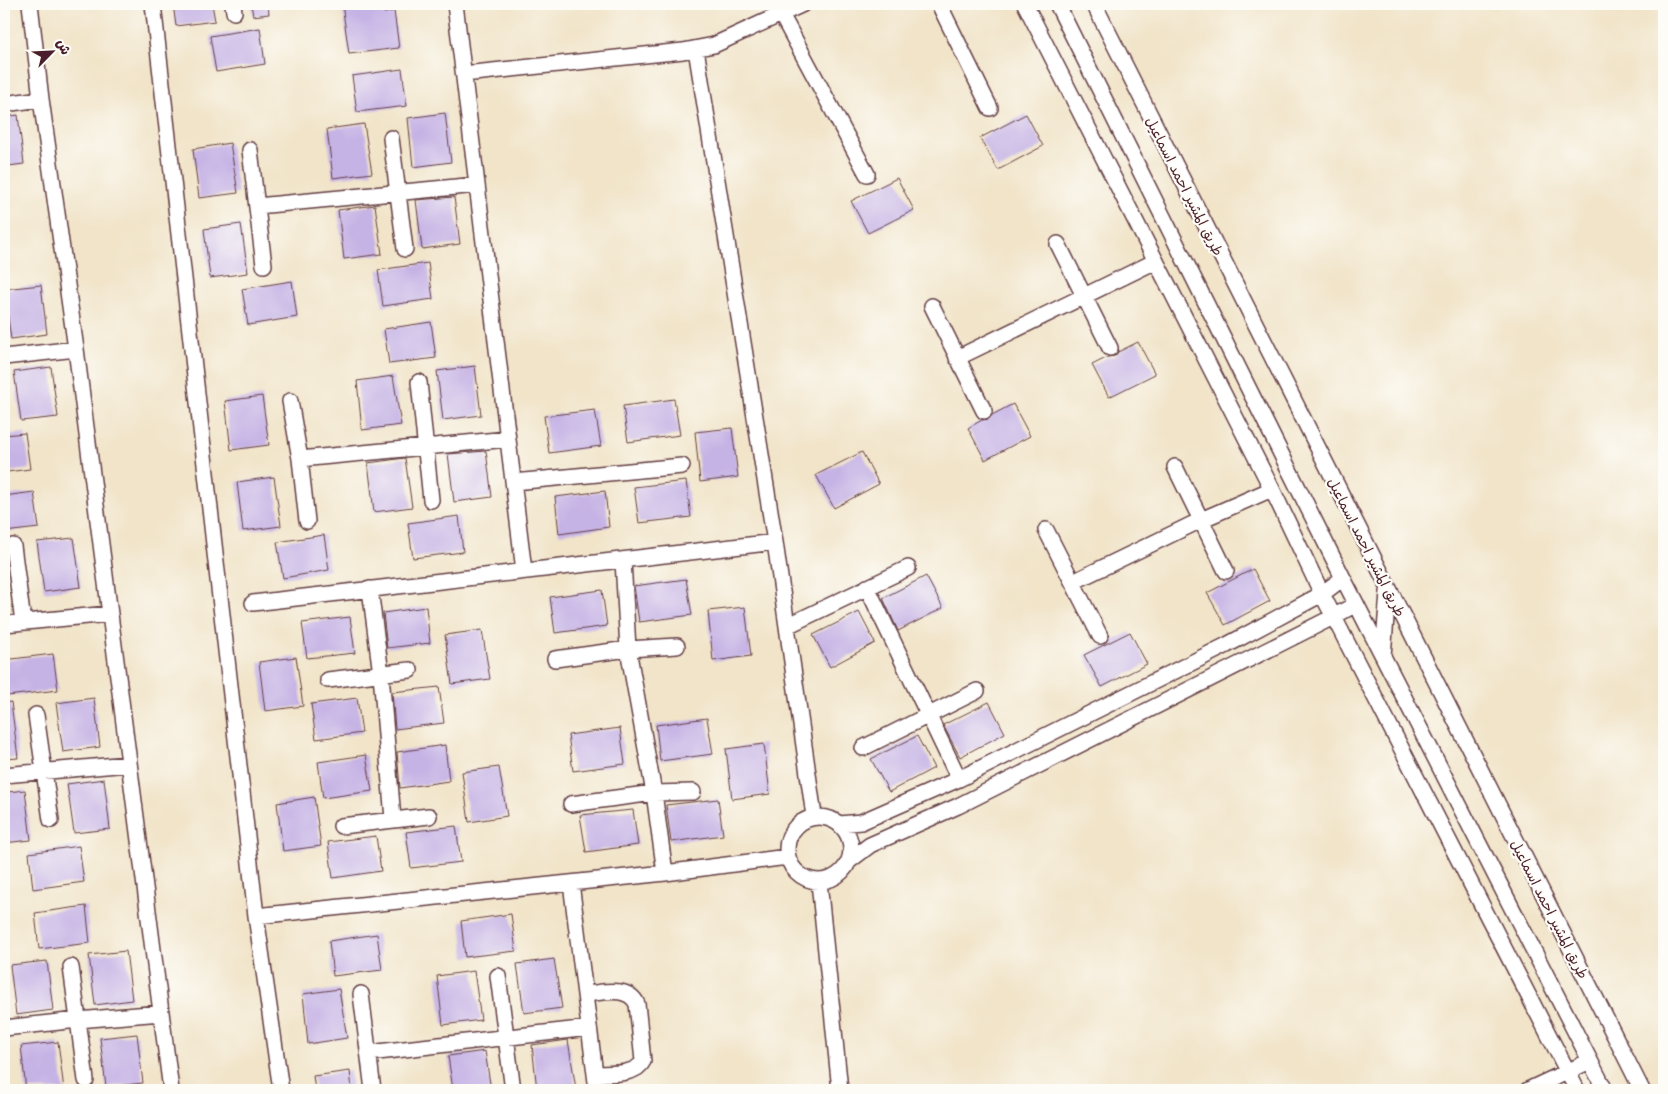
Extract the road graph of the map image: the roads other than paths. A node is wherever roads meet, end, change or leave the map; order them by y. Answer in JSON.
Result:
{"nodes":[{"id":1,"x":30,"y":4,"type":"edge"},
{"id":2,"x":153,"y":4,"type":"edge"},
{"id":3,"x":455,"y":4,"type":"edge"},
{"id":4,"x":803,"y":4,"type":"edge"},
{"id":5,"x":939,"y":4,"type":"edge"},
{"id":6,"x":1024,"y":4,"type":"edge"},
{"id":7,"x":1057,"y":4,"type":"edge"},
{"id":8,"x":1094,"y":4,"type":"edge"},
{"id":9,"x":781,"y":14,"type":"junction"},
{"id":10,"x":696,"y":49,"type":"junction"},
{"id":11,"x":464,"y":74,"type":"junction"},
{"id":12,"x":41,"y":99,"type":"junction"},
{"id":13,"x":4,"y":104,"type":"edge"},
{"id":14,"x":990,"y":108,"type":"dead end"},
{"id":15,"x":391,"y":138,"type":"dead end"},
{"id":16,"x":250,"y":150,"type":"dead end"},
{"id":17,"x":867,"y":174,"type":"dead end"},
{"id":18,"x":477,"y":185,"type":"junction"},
{"id":19,"x":398,"y":192,"type":"junction"},
{"id":20,"x":257,"y":206,"type":"junction"},
{"id":21,"x":1058,"y":244,"type":"dead end"},
{"id":22,"x":405,"y":249,"type":"dead end"},
{"id":23,"x":1156,"y":261,"type":"junction"},
{"id":24,"x":264,"y":266,"type":"dead end"},
{"id":25,"x":1084,"y":296,"type":"junction"},
{"id":26,"x":932,"y":306,"type":"dead end"},
{"id":27,"x":1110,"y":348,"type":"dead end"},
{"id":28,"x":76,"y":349,"type":"junction"},
{"id":29,"x":4,"y":357,"type":"edge"},
{"id":30,"x":957,"y":358,"type":"junction"},
{"id":31,"x":419,"y":382,"type":"dead end"},
{"id":32,"x":290,"y":401,"type":"dead end"},
{"id":33,"x":984,"y":411,"type":"dead end"},
{"id":34,"x":508,"y":439,"type":"junction"},
{"id":35,"x":426,"y":447,"type":"junction"},
{"id":36,"x":300,"y":458,"type":"junction"},
{"id":37,"x":682,"y":466,"type":"dead end"},
{"id":38,"x":1175,"y":467,"type":"dead end"},
{"id":39,"x":514,"y":482,"type":"junction"},
{"id":40,"x":1272,"y":489,"type":"junction"},
{"id":41,"x":431,"y":500,"type":"dead end"},
{"id":42,"x":1201,"y":520,"type":"junction"},
{"id":43,"x":307,"y":521,"type":"dead end"},
{"id":44,"x":1046,"y":530,"type":"dead end"},
{"id":45,"x":775,"y":542,"type":"junction"},
{"id":46,"x":13,"y":546,"type":"dead end"},
{"id":47,"x":623,"y":560,"type":"junction"},
{"id":48,"x":908,"y":568,"type":"dead end"},
{"id":49,"x":1226,"y":571,"type":"dead end"},
{"id":50,"x":524,"y":572,"type":"junction"},
{"id":51,"x":1343,"y":578,"type":"junction"},
{"id":52,"x":1073,"y":582,"type":"junction"},
{"id":53,"x":867,"y":587,"type":"junction"},
{"id":54,"x":370,"y":589,"type":"junction"},
{"id":55,"x":1388,"y":590,"type":"junction"},
{"id":56,"x":1322,"y":594,"type":"junction"},
{"id":57,"x":253,"y":603,"type":"dead end"},
{"id":58,"x":1356,"y":604,"type":"junction"},
{"id":59,"x":109,"y":614,"type":"junction"},
{"id":60,"x":1334,"y":617,"type":"junction"},
{"id":61,"x":23,"y":622,"type":"junction"},
{"id":62,"x":4,"y":624,"type":"edge"},
{"id":63,"x":787,"y":626,"type":"junction"},
{"id":64,"x":1100,"y":636,"type":"dead end"},
{"id":65,"x":677,"y":646,"type":"dead end"},
{"id":66,"x":628,"y":649,"type":"junction"},
{"id":67,"x":1383,"y":657,"type":"junction"},
{"id":68,"x":555,"y":658,"type":"dead end"},
{"id":69,"x":410,"y":670,"type":"dead end"},
{"id":70,"x":381,"y":674,"type":"junction"},
{"id":71,"x":328,"y":680,"type":"dead end"},
{"id":72,"x":977,"y":691,"type":"dead end"},
{"id":73,"x":36,"y":715,"type":"dead end"},
{"id":74,"x":928,"y":716,"type":"junction"},
{"id":75,"x":863,"y":748,"type":"dead end"},
{"id":76,"x":128,"y":764,"type":"junction"},
{"id":77,"x":44,"y":770,"type":"junction"},
{"id":78,"x":4,"y":775,"type":"edge"},
{"id":79,"x":959,"y":779,"type":"junction"},
{"id":80,"x":693,"y":792,"type":"dead end"},
{"id":81,"x":654,"y":793,"type":"junction"},
{"id":82,"x":571,"y":804,"type":"dead end"},
{"id":83,"x":429,"y":816,"type":"dead end"},
{"id":84,"x":814,"y":816,"type":"junction"},
{"id":85,"x":394,"y":819,"type":"junction"},
{"id":86,"x":50,"y":820,"type":"dead end"},
{"id":87,"x":840,"y":824,"type":"junction"},
{"id":88,"x":341,"y":826,"type":"dead end"},
{"id":89,"x":787,"y":857,"type":"junction"},
{"id":90,"x":849,"y":861,"type":"junction"},
{"id":91,"x":665,"y":874,"type":"junction"},
{"id":92,"x":819,"y":882,"type":"junction"},
{"id":93,"x":571,"y":883,"type":"junction"},
{"id":94,"x":256,"y":916,"type":"junction"},
{"id":95,"x":71,"y":967,"type":"dead end"},
{"id":96,"x":498,"y":976,"type":"dead end"},
{"id":97,"x":361,"y":994,"type":"dead end"},
{"id":98,"x":585,"y":994,"type":"junction"},
{"id":99,"x":161,"y":1014,"type":"junction"},
{"id":100,"x":78,"y":1020,"type":"junction"},
{"id":101,"x":4,"y":1028,"type":"edge"},
{"id":102,"x":589,"y":1028,"type":"junction"},
{"id":103,"x":506,"y":1037,"type":"junction"},
{"id":104,"x":369,"y":1053,"type":"junction"},
{"id":105,"x":1590,"y":1061,"type":"junction"},
{"id":106,"x":1568,"y":1071,"type":"junction"},
{"id":107,"x":594,"y":1074,"type":"junction"},
{"id":108,"x":86,"y":1080,"type":"dead end"},
{"id":109,"x":171,"y":1090,"type":"edge"},
{"id":110,"x":280,"y":1090,"type":"edge"},
{"id":111,"x":373,"y":1090,"type":"edge"},
{"id":112,"x":513,"y":1090,"type":"edge"},
{"id":113,"x":596,"y":1090,"type":"edge"},
{"id":114,"x":840,"y":1090,"type":"edge"},
{"id":115,"x":1528,"y":1090,"type":"edge"},
{"id":116,"x":1577,"y":1090,"type":"edge"},
{"id":117,"x":1605,"y":1090,"type":"edge"},
{"id":118,"x":1642,"y":1090,"type":"edge"}],
"edges":[{"from":1,"to":12,"type":"street"},
{"from":2,"to":94,"type":"street"},
{"from":3,"to":11,"type":"street"},
{"from":4,"to":9,"type":"street"},
{"from":5,"to":14,"type":"street"},
{"from":6,"to":23,"type":"street"},
{"from":7,"to":51,"type":"street"},
{"from":8,"to":55,"type":"street","name":"طريق المشير احمد اسماعيل"},
{"from":9,"to":10,"type":"street"},
{"from":9,"to":17,"type":"street"},
{"from":10,"to":11,"type":"street"},
{"from":10,"to":45,"type":"street"},
{"from":11,"to":18,"type":"street"},
{"from":12,"to":13,"type":"street"},
{"from":12,"to":28,"type":"street"},
{"from":15,"to":19,"type":"street"},
{"from":16,"to":20,"type":"street"},
{"from":18,"to":19,"type":"street"},
{"from":18,"to":34,"type":"street"},
{"from":19,"to":20,"type":"street"},
{"from":19,"to":22,"type":"street"},
{"from":20,"to":24,"type":"street"},
{"from":21,"to":25,"type":"street"},
{"from":23,"to":25,"type":"street"},
{"from":23,"to":40,"type":"street"},
{"from":25,"to":27,"type":"street"},
{"from":25,"to":30,"type":"street"},
{"from":26,"to":30,"type":"street"},
{"from":28,"to":29,"type":"street"},
{"from":28,"to":59,"type":"street"},
{"from":30,"to":33,"type":"street"},
{"from":31,"to":35,"type":"street"},
{"from":32,"to":36,"type":"street"},
{"from":34,"to":35,"type":"street"},
{"from":34,"to":39,"type":"street"},
{"from":35,"to":36,"type":"street"},
{"from":35,"to":41,"type":"street"},
{"from":36,"to":43,"type":"street"},
{"from":37,"to":39,"type":"street"},
{"from":38,"to":42,"type":"street"},
{"from":39,"to":50,"type":"street"},
{"from":40,"to":42,"type":"street"},
{"from":40,"to":56,"type":"street"},
{"from":42,"to":49,"type":"street"},
{"from":42,"to":52,"type":"street"},
{"from":44,"to":52,"type":"street"},
{"from":45,"to":47,"type":"street"},
{"from":45,"to":63,"type":"street"},
{"from":46,"to":61,"type":"street"},
{"from":47,"to":50,"type":"street"},
{"from":47,"to":66,"type":"street"},
{"from":48,"to":53,"type":"street"},
{"from":50,"to":54,"type":"street"},
{"from":51,"to":56,"type":"street"},
{"from":51,"to":58,"type":"street"},
{"from":52,"to":64,"type":"street"},
{"from":53,"to":63,"type":"street"},
{"from":53,"to":74,"type":"street"},
{"from":54,"to":57,"type":"street"},
{"from":54,"to":70,"type":"street"},
{"from":55,"to":67,"type":"street"},
{"from":55,"to":118,"type":"street","name":"طريق المشير احمد اسماعيل"},
{"from":56,"to":60,"type":"street"},
{"from":56,"to":79,"type":"street"},
{"from":58,"to":60,"type":"street"},
{"from":58,"to":67,"type":"street"},
{"from":59,"to":61,"type":"street"},
{"from":59,"to":76,"type":"street"},
{"from":60,"to":90,"type":"street"},
{"from":60,"to":106,"type":"street"},
{"from":61,"to":62,"type":"street"},
{"from":63,"to":84,"type":"street"},
{"from":65,"to":66,"type":"street"},
{"from":66,"to":68,"type":"street"},
{"from":66,"to":81,"type":"street"},
{"from":67,"to":105,"type":"street"},
{"from":69,"to":70,"type":"street"},
{"from":70,"to":71,"type":"street"},
{"from":70,"to":85,"type":"street"},
{"from":72,"to":74,"type":"street"},
{"from":73,"to":77,"type":"street"},
{"from":74,"to":75,"type":"street"},
{"from":74,"to":79,"type":"street"},
{"from":76,"to":77,"type":"street"},
{"from":76,"to":99,"type":"street"},
{"from":77,"to":78,"type":"street"},
{"from":77,"to":86,"type":"street"},
{"from":79,"to":87,"type":"street"},
{"from":80,"to":81,"type":"street"},
{"from":81,"to":82,"type":"street"},
{"from":81,"to":91,"type":"street"},
{"from":83,"to":85,"type":"street"},
{"from":84,"to":87,"type":"street"},
{"from":84,"to":89,"type":"street"},
{"from":85,"to":88,"type":"street"},
{"from":87,"to":90,"type":"street"},
{"from":89,"to":91,"type":"street"},
{"from":89,"to":92,"type":"street"},
{"from":90,"to":92,"type":"street"},
{"from":91,"to":93,"type":"street"},
{"from":92,"to":114,"type":"street"},
{"from":93,"to":94,"type":"street"},
{"from":93,"to":98,"type":"street"},
{"from":94,"to":110,"type":"street"},
{"from":95,"to":100,"type":"street"},
{"from":96,"to":103,"type":"street"},
{"from":97,"to":104,"type":"street"},
{"from":98,"to":102,"type":"street"},
{"from":98,"to":107,"type":"street"},
{"from":99,"to":100,"type":"street"},
{"from":99,"to":109,"type":"street"},
{"from":100,"to":101,"type":"street"},
{"from":100,"to":108,"type":"street"},
{"from":102,"to":103,"type":"street"},
{"from":102,"to":107,"type":"street"},
{"from":103,"to":104,"type":"street"},
{"from":103,"to":112,"type":"street"},
{"from":104,"to":111,"type":"street"},
{"from":105,"to":106,"type":"street"},
{"from":105,"to":117,"type":"street"},
{"from":106,"to":115,"type":"street"},
{"from":106,"to":116,"type":"street"},
{"from":107,"to":113,"type":"street"}]}
